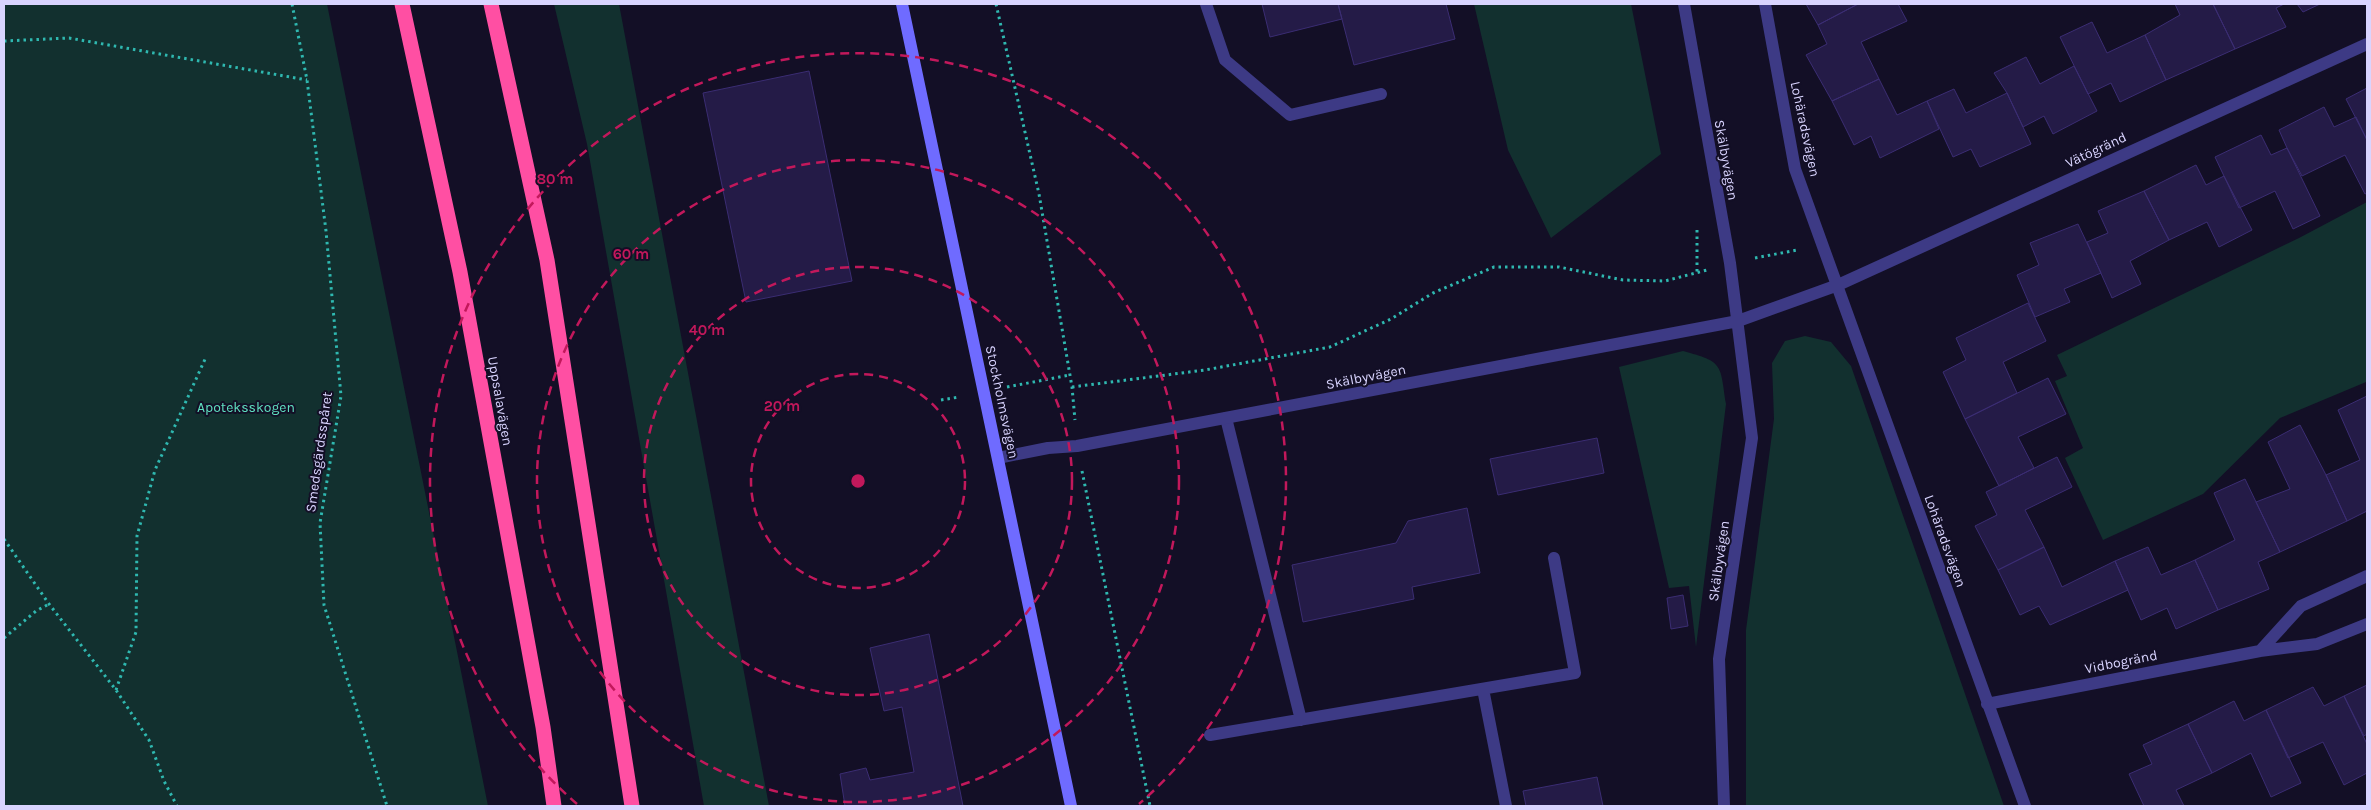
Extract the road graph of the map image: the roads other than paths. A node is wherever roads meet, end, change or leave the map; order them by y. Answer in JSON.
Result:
{"nodes":[{"id":1,"x":402,"y":4,"type":"edge"},
{"id":2,"x":491,"y":4,"type":"edge"},
{"id":3,"x":902,"y":4,"type":"edge"},
{"id":4,"x":1206,"y":4,"type":"edge"},
{"id":5,"x":1684,"y":4,"type":"edge"},
{"id":6,"x":1765,"y":4,"type":"edge"},
{"id":7,"x":2367,"y":44,"type":"edge"},
{"id":8,"x":1381,"y":94,"type":"dead end"},
{"id":9,"x":1838,"y":285,"type":"junction"},
{"id":10,"x":1738,"y":322,"type":"junction"},
{"id":11,"x":1226,"y":418,"type":"junction"},
{"id":12,"x":998,"y":458,"type":"junction"},
{"id":13,"x":1554,"y":558,"type":"dead end"},
{"id":14,"x":2367,"y":576,"type":"edge"},
{"id":15,"x":2367,"y":624,"type":"edge"},
{"id":16,"x":2260,"y":651,"type":"junction"},
{"id":17,"x":1483,"y":689,"type":"junction"},
{"id":18,"x":1987,"y":704,"type":"junction"},
{"id":19,"x":1301,"y":720,"type":"junction"},
{"id":20,"x":1210,"y":735,"type":"dead end"},
{"id":21,"x":554,"y":806,"type":"edge"},
{"id":22,"x":632,"y":806,"type":"edge"},
{"id":23,"x":1071,"y":806,"type":"edge"},
{"id":24,"x":1506,"y":806,"type":"edge"},
{"id":25,"x":1724,"y":806,"type":"edge"},
{"id":26,"x":2025,"y":806,"type":"edge"}],
"edges":[{"from":1,"to":21,"type":"highway","name":"Uppsalavägen"},
{"from":2,"to":22,"type":"highway"},
{"from":3,"to":12,"type":"street","name":"Stockholmsvägen"},
{"from":4,"to":8,"type":"street"},
{"from":5,"to":10,"type":"street","name":"Skälbyvägen"},
{"from":6,"to":9,"type":"street","name":"Lohäradsvägen"},
{"from":7,"to":9,"type":"street","name":"Vätögränd"},
{"from":9,"to":10,"type":"street"},
{"from":9,"to":18,"type":"street","name":"Lohäradsvägen"},
{"from":10,"to":11,"type":"street","name":"Skälbyvägen"},
{"from":10,"to":25,"type":"street","name":"Skälbyvägen"},
{"from":11,"to":12,"type":"street","name":"Skälbyvägen"},
{"from":11,"to":19,"type":"street"},
{"from":12,"to":23,"type":"street","name":"Stockholmsvägen"},
{"from":13,"to":17,"type":"street"},
{"from":14,"to":16,"type":"street"},
{"from":15,"to":16,"type":"street","name":"Vidbogränd"},
{"from":16,"to":18,"type":"street","name":"Vidbogränd"},
{"from":17,"to":19,"type":"street"},
{"from":17,"to":24,"type":"street"},
{"from":18,"to":26,"type":"street","name":"Lohäradsvägen"},
{"from":19,"to":20,"type":"street"}]}
